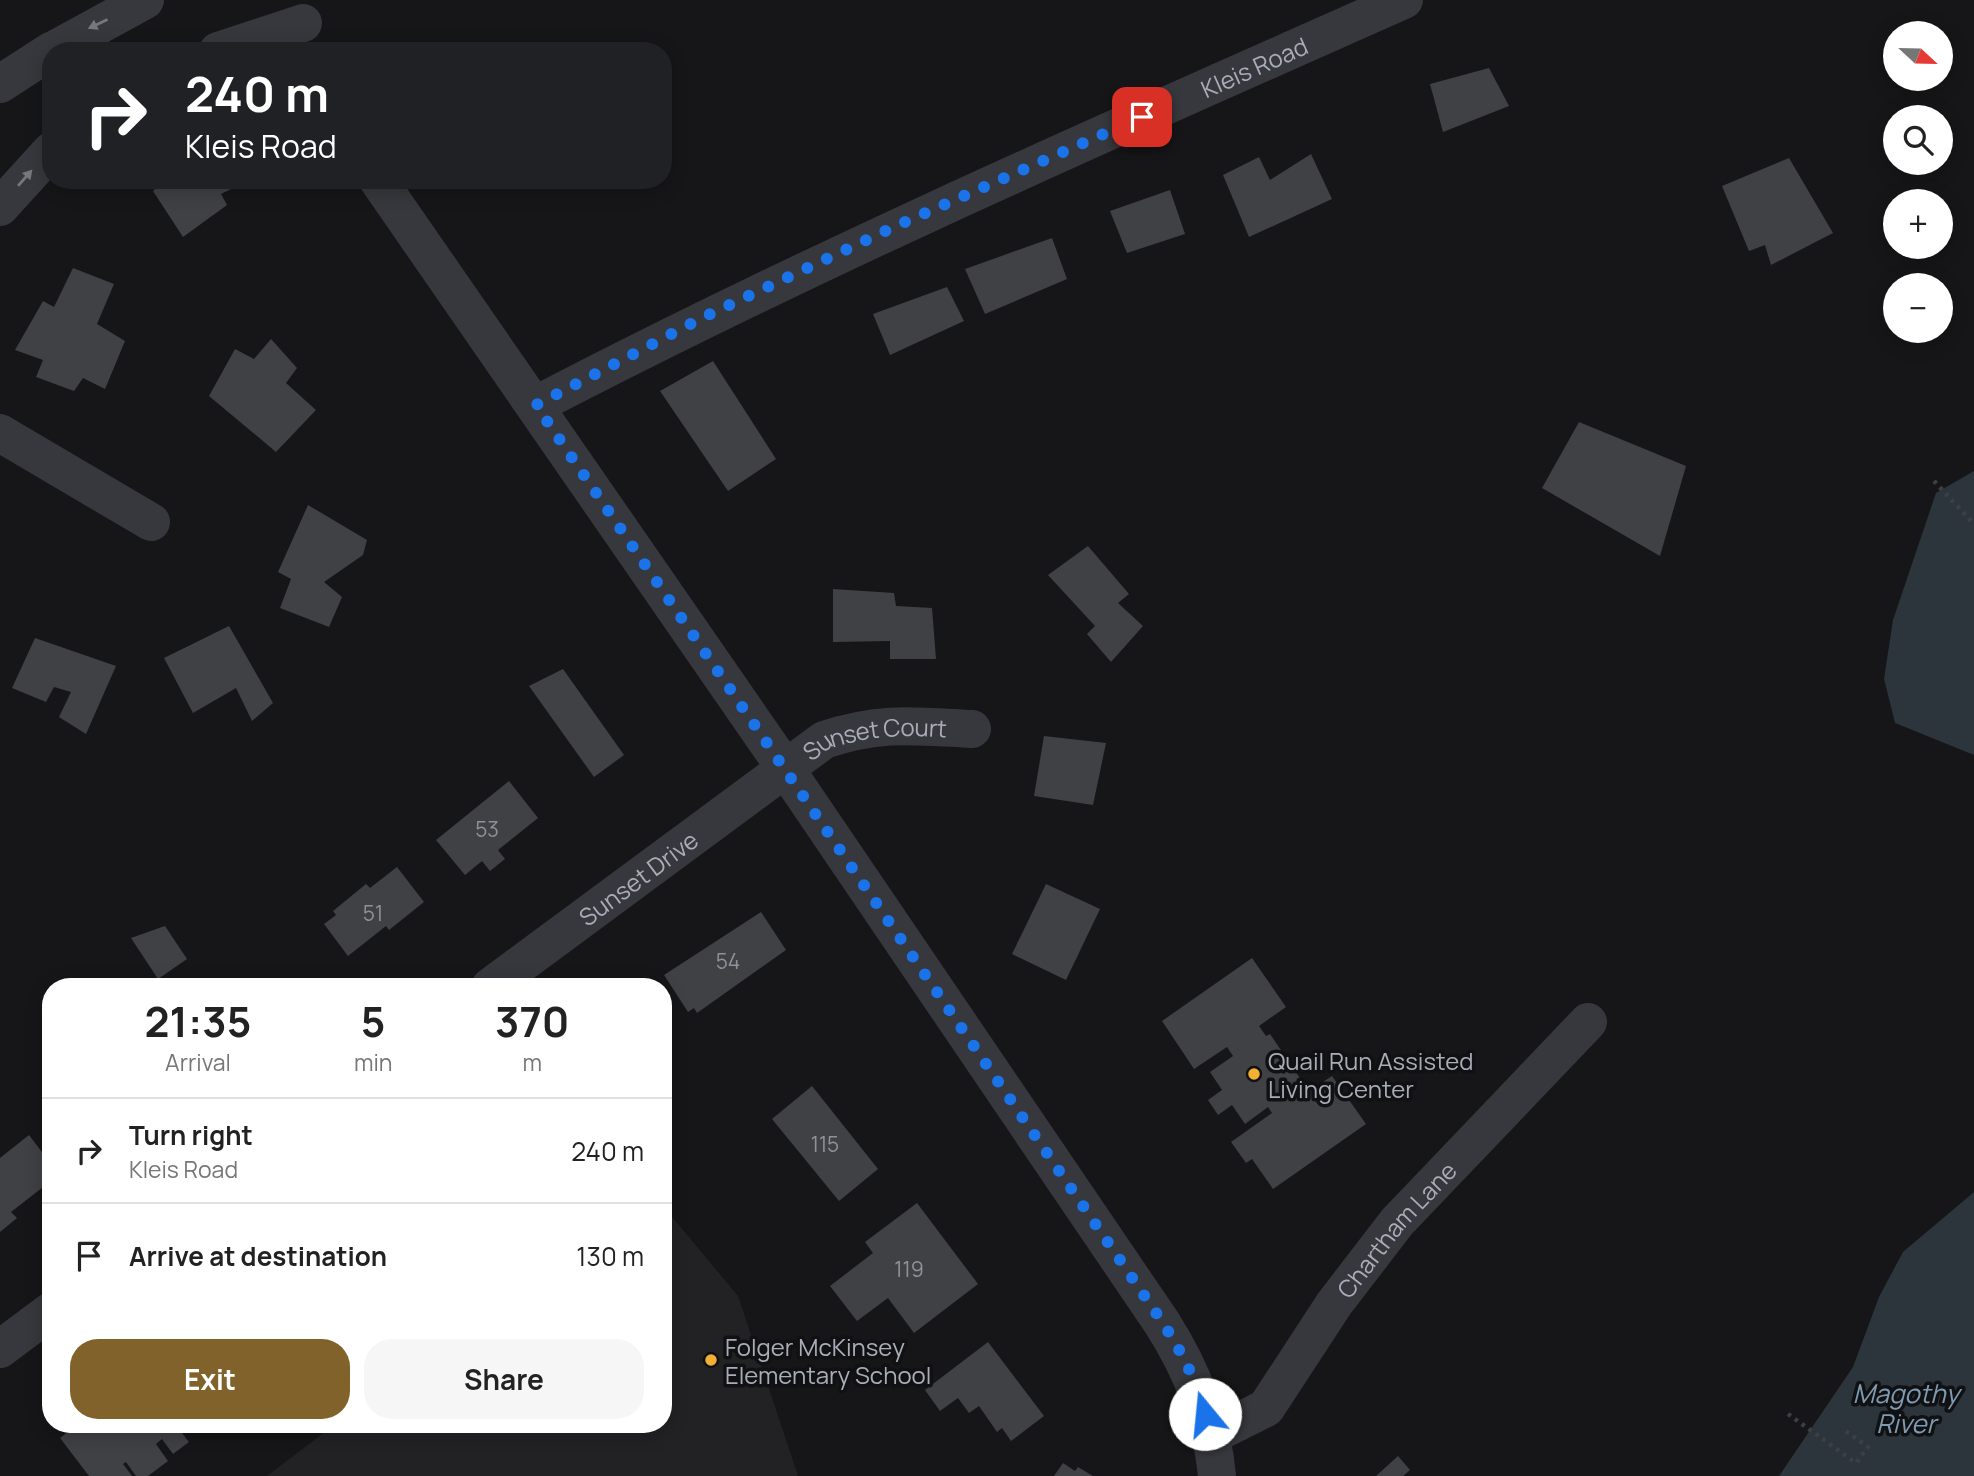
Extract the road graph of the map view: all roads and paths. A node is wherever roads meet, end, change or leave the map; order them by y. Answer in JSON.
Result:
{"nodes":[{"id":1,"x":145,"y":0,"type":"edge"},
{"id":2,"x":1404,"y":0,"type":"edge"},
{"id":3,"x":304,"y":25,"type":"edge"},
{"id":4,"x":68,"y":42,"type":"edge"},
{"id":5,"x":248,"y":42,"type":"edge"},
{"id":6,"x":42,"y":57,"type":"edge"},
{"id":7,"x":0,"y":83,"type":"edge"},
{"id":8,"x":42,"y":161,"type":"edge"},
{"id":9,"x":384,"y":189,"type":"edge"},
{"id":10,"x":0,"y":207,"type":"edge"},
{"id":11,"x":536,"y":405,"type":"junction"},
{"id":12,"x":0,"y":433,"type":"edge"},
{"id":13,"x":1934,"y":481,"type":"dead end"},
{"id":14,"x":150,"y":522,"type":"dead end"},
{"id":15,"x":1974,"y":524,"type":"edge"},
{"id":16,"x":972,"y":729,"type":"dead end"},
{"id":17,"x":785,"y":768,"type":"junction"},
{"id":18,"x":502,"y":978,"type":"edge"},
{"id":19,"x":1588,"y":1022,"type":"dead end"},
{"id":20,"x":42,"y":1318,"type":"edge"},
{"id":21,"x":0,"y":1349,"type":"edge"},
{"id":22,"x":1788,"y":1414,"type":"dead end"},
{"id":23,"x":1846,"y":1431,"type":"dead end"},
{"id":24,"x":1210,"y":1436,"type":"junction"},
{"id":25,"x":1217,"y":1476,"type":"edge"}],
"edges":[{"from":1,"to":4,"type":"street","one_way":true},
{"from":2,"to":11,"type":"street","name":"Kleis Road"},
{"from":3,"to":5,"type":"street"},
{"from":6,"to":7,"type":"street"},
{"from":10,"to":8,"type":"street","one_way":true},
{"from":9,"to":11,"type":"street"},
{"from":11,"to":17,"type":"street"},
{"from":12,"to":14,"type":"street"},
{"from":13,"to":15,"type":"path"},
{"from":16,"to":17,"type":"street","name":"Sunset Court"},
{"from":17,"to":18,"type":"street","name":"Sunset Drive"},
{"from":17,"to":24,"type":"street"},
{"from":19,"to":24,"type":"street","name":"Chartham Lane"},
{"from":20,"to":21,"type":"street"},
{"from":22,"to":23,"type":"path"},
{"from":24,"to":25,"type":"street"}]}
